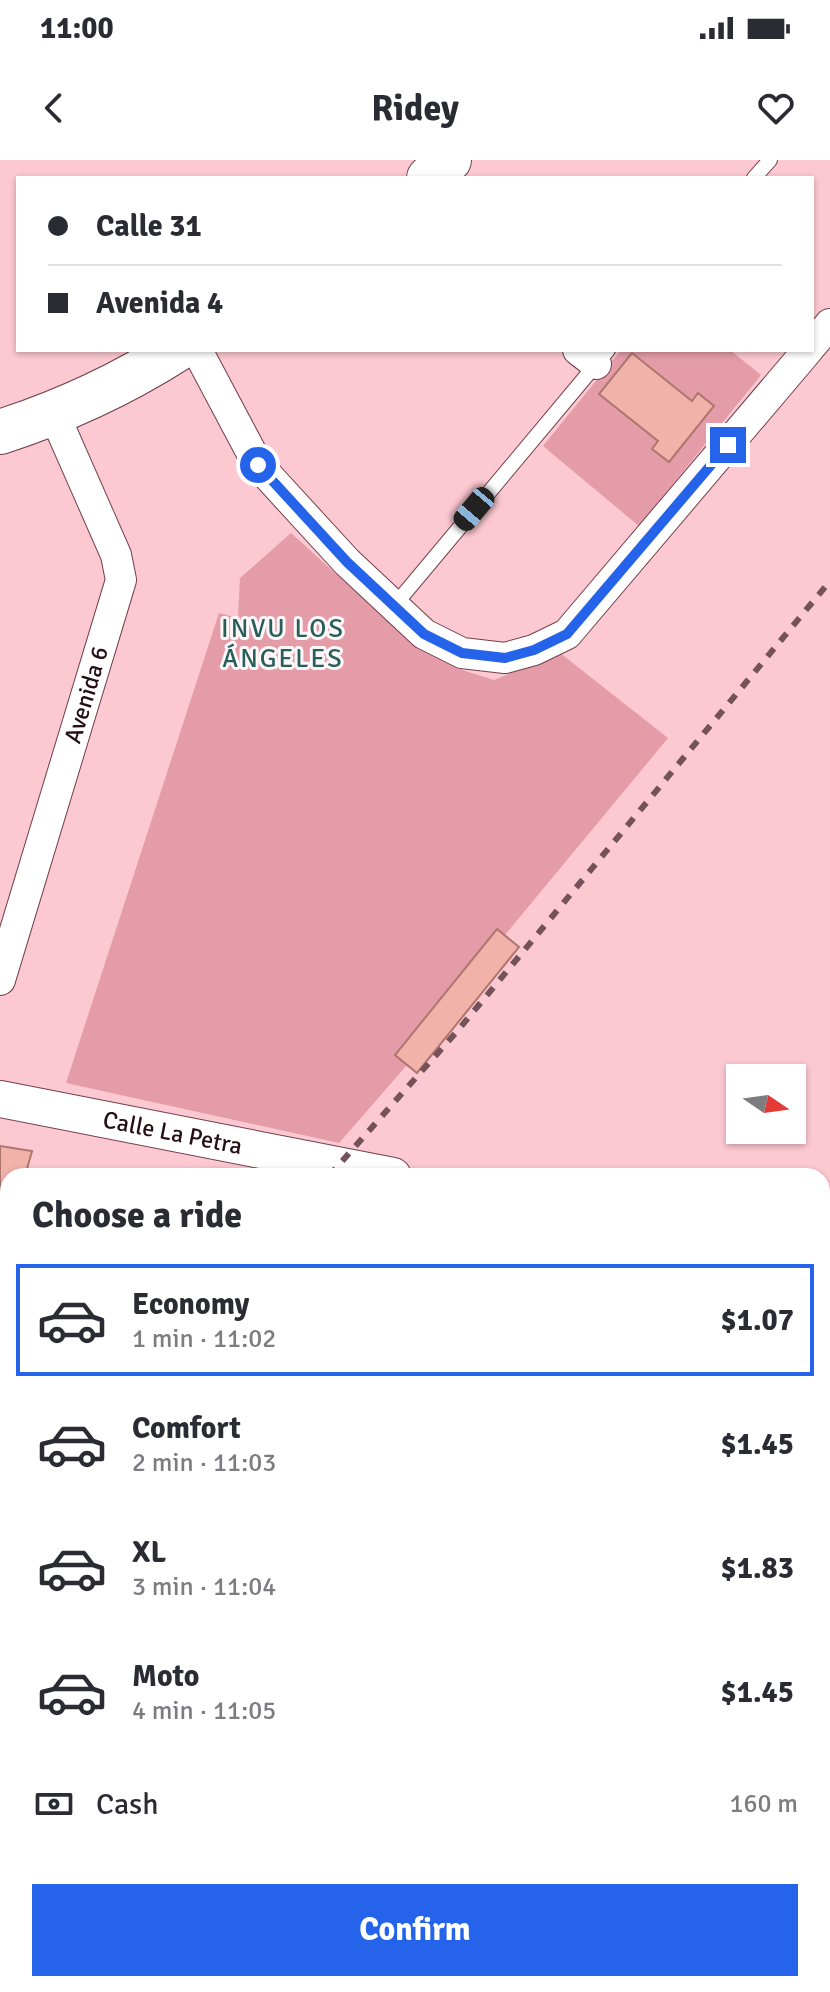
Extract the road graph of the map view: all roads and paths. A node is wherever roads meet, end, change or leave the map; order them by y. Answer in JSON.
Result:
{"nodes":[{"id":1,"x":449,"y":160,"type":"edge"},
{"id":2,"x":770,"y":160,"type":"edge"},
{"id":3,"x":431,"y":176,"type":"edge"},
{"id":4,"x":756,"y":176,"type":"edge"},
{"id":5,"x":830,"y":324,"type":"edge"},
{"id":6,"x":814,"y":343,"type":"edge"},
{"id":7,"x":173,"y":352,"type":"edge"},
{"id":8,"x":198,"y":352,"type":"edge"},
{"id":9,"x":807,"y":352,"type":"edge"},
{"id":10,"x":594,"y":355,"type":"edge"},
{"id":11,"x":54,"y":414,"type":"junction"},
{"id":12,"x":0,"y":432,"type":"edge"},
{"id":13,"x":394,"y":606,"type":"junction"},
{"id":14,"x":0,"y":980,"type":"edge"},
{"id":15,"x":0,"y":1099,"type":"edge"},
{"id":16,"x":352,"y":1168,"type":"edge"}],
"edges":[{"from":1,"to":3,"type":"main road"},
{"from":2,"to":4,"type":"lane"},
{"from":5,"to":6,"type":"street"},
{"from":7,"to":11,"type":"main road"},
{"from":8,"to":13,"type":"street"},
{"from":9,"to":13,"type":"street"},
{"from":10,"to":13,"type":"lane"},
{"from":11,"to":12,"type":"main road"},
{"from":11,"to":14,"type":"street","name":"Avenida 6"},
{"from":15,"to":16,"type":"street","name":"Calle La Petra"}]}
